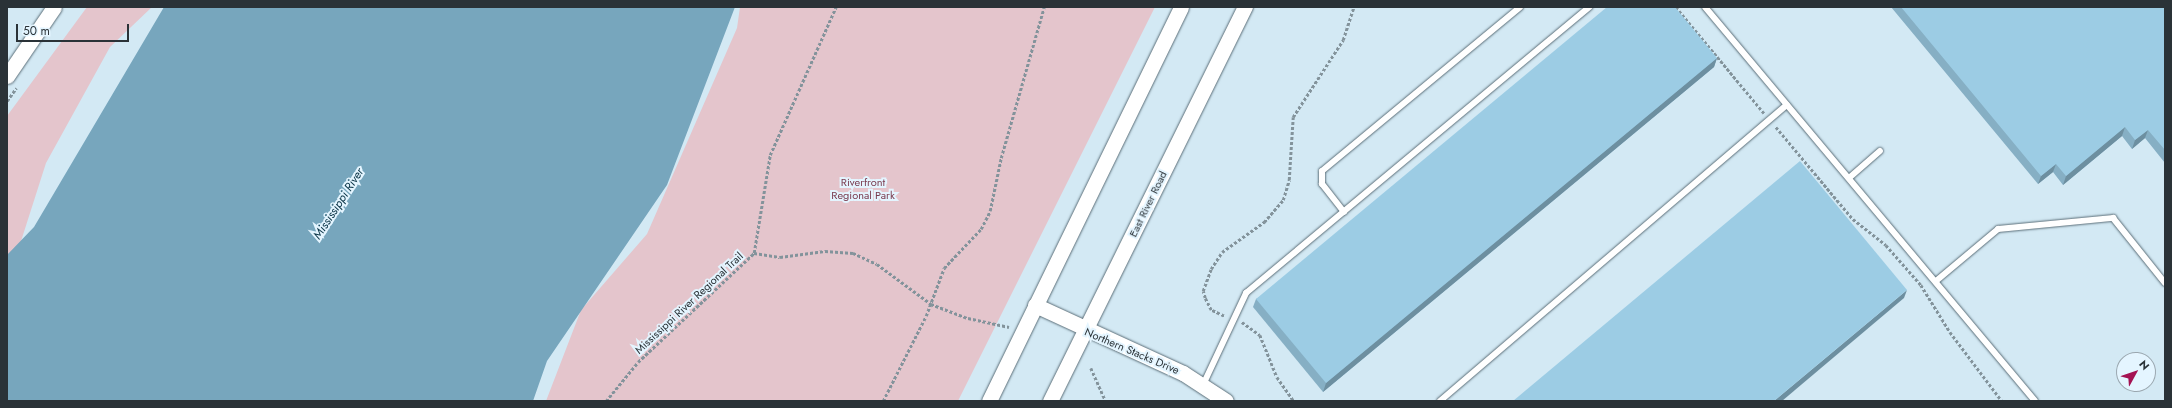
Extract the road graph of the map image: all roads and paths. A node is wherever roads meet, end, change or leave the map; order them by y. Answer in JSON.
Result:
{"nodes":[{"id":1,"x":54,"y":7,"type":"edge"},
{"id":2,"x":836,"y":7,"type":"edge"},
{"id":3,"x":1044,"y":7,"type":"edge"},
{"id":4,"x":1181,"y":7,"type":"edge"},
{"id":5,"x":1245,"y":7,"type":"edge"},
{"id":6,"x":1354,"y":7,"type":"edge"},
{"id":7,"x":1520,"y":7,"type":"edge"},
{"id":8,"x":1589,"y":7,"type":"edge"},
{"id":9,"x":1676,"y":7,"type":"edge"},
{"id":10,"x":1705,"y":7,"type":"edge"},
{"id":11,"x":7,"y":76,"type":"edge"},
{"id":12,"x":1787,"y":105,"type":"junction"},
{"id":13,"x":1769,"y":120,"type":"junction"},
{"id":14,"x":1880,"y":151,"type":"dead end"},
{"id":15,"x":1849,"y":178,"type":"junction"},
{"id":16,"x":1344,"y":212,"type":"junction"},
{"id":17,"x":754,"y":253,"type":"junction"},
{"id":18,"x":1936,"y":282,"type":"junction"},
{"id":19,"x":2165,"y":283,"type":"edge"},
{"id":20,"x":931,"y":304,"type":"junction"},
{"id":21,"x":1035,"y":305,"type":"junction"},
{"id":22,"x":1222,"y":315,"type":"dead end"},
{"id":23,"x":1237,"y":320,"type":"dead end"},
{"id":24,"x":1010,"y":327,"type":"dead end"},
{"id":25,"x":1085,"y":331,"type":"junction"},
{"id":26,"x":1090,"y":368,"type":"dead end"},
{"id":27,"x":1203,"y":385,"type":"junction"},
{"id":28,"x":606,"y":401,"type":"edge"},
{"id":29,"x":883,"y":401,"type":"edge"},
{"id":30,"x":989,"y":401,"type":"edge"},
{"id":31,"x":1050,"y":401,"type":"edge"},
{"id":32,"x":1106,"y":401,"type":"edge"},
{"id":33,"x":1226,"y":401,"type":"edge"},
{"id":34,"x":1294,"y":401,"type":"edge"},
{"id":35,"x":1440,"y":401,"type":"edge"},
{"id":36,"x":2002,"y":401,"type":"edge"},
{"id":37,"x":2035,"y":401,"type":"edge"}],
"edges":[{"from":1,"to":11,"type":"street"},
{"from":2,"to":17,"type":"path","name":"Mississippi River Regional Trail"},
{"from":3,"to":20,"type":"path"},
{"from":4,"to":21,"type":"street"},
{"from":5,"to":25,"type":"street","name":"East River Road"},
{"from":6,"to":22,"type":"path"},
{"from":7,"to":16,"type":"lane"},
{"from":8,"to":16,"type":"lane"},
{"from":9,"to":13,"type":"path"},
{"from":10,"to":12,"type":"lane"},
{"from":12,"to":13,"type":"lane"},
{"from":12,"to":15,"type":"lane"},
{"from":13,"to":35,"type":"lane"},
{"from":13,"to":36,"type":"path"},
{"from":14,"to":15,"type":"lane"},
{"from":15,"to":18,"type":"lane"},
{"from":16,"to":27,"type":"lane"},
{"from":17,"to":20,"type":"path"},
{"from":17,"to":28,"type":"path","name":"Mississippi River Regional Trail"},
{"from":18,"to":19,"type":"lane"},
{"from":18,"to":37,"type":"lane"},
{"from":20,"to":24,"type":"path"},
{"from":20,"to":29,"type":"path"},
{"from":21,"to":25,"type":"street","name":"Northern Stacks Drive"},
{"from":21,"to":30,"type":"street"},
{"from":23,"to":34,"type":"path"},
{"from":25,"to":27,"type":"street","name":"Northern Stacks Drive"},
{"from":25,"to":31,"type":"street","name":"East River Road"},
{"from":26,"to":32,"type":"path"},
{"from":27,"to":33,"type":"street","name":"Northern Stacks Drive"}]}
